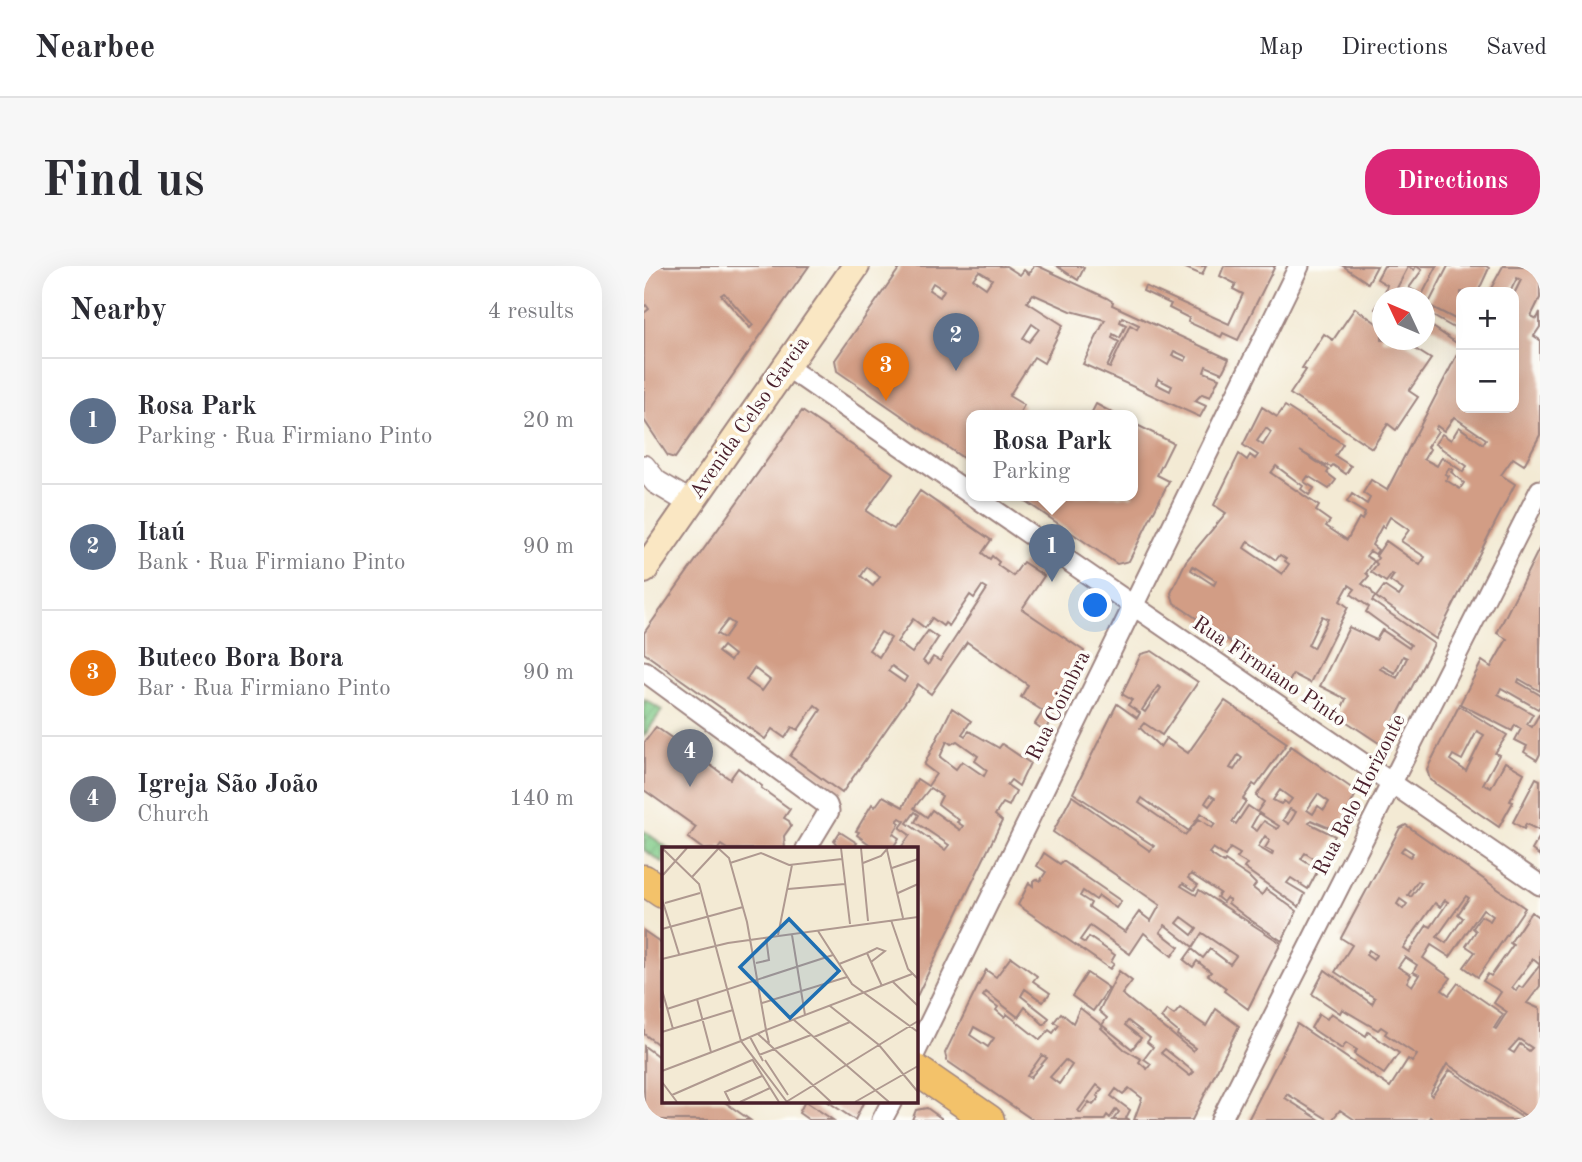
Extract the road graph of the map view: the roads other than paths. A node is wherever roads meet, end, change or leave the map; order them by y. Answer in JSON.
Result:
{"nodes":[{"id":1,"x":856,"y":266,"type":"edge"},
{"id":2,"x":1299,"y":266,"type":"edge"},
{"id":3,"x":787,"y":367,"type":"junction"},
{"id":4,"x":644,"y":467,"type":"edge"},
{"id":5,"x":1540,"y":490,"type":"edge"},
{"id":6,"x":966,"y":491,"type":"edge"},
{"id":7,"x":980,"y":501,"type":"edge"},
{"id":8,"x":691,"y":503,"type":"junction"},
{"id":9,"x":644,"y":569,"type":"edge"},
{"id":10,"x":1133,"y":607,"type":"junction"},
{"id":11,"x":644,"y":671,"type":"edge"},
{"id":12,"x":1391,"y":783,"type":"junction"},
{"id":13,"x":807,"y":847,"type":"edge"},
{"id":14,"x":644,"y":880,"type":"edge"},
{"id":15,"x":1540,"y":885,"type":"edge"},
{"id":16,"x":662,"y":892,"type":"edge"},
{"id":17,"x":917,"y":1049,"type":"edge"},
{"id":18,"x":917,"y":1070,"type":"edge"},
{"id":19,"x":891,"y":1102,"type":"edge"},
{"id":20,"x":882,"y":1120,"type":"edge"},
{"id":21,"x":989,"y":1120,"type":"edge"},
{"id":22,"x":1221,"y":1120,"type":"edge"}],
"edges":[{"from":1,"to":3,"type":"main road","name":"Avenida Celso Garcia"},
{"from":2,"to":10,"type":"street","name":"Rua Coimbra"},
{"from":3,"to":6,"type":"street","name":"Rua Firmiano Pinto"},
{"from":3,"to":8,"type":"main road","name":"Avenida Celso Garcia"},
{"from":4,"to":8,"type":"street"},
{"from":5,"to":12,"type":"street","name":"Rua Belo Horizonte"},
{"from":7,"to":10,"type":"street","name":"Rua Firmiano Pinto"},
{"from":8,"to":9,"type":"main road","name":"Avenida Celso Garcia"},
{"from":10,"to":12,"type":"street","name":"Rua Firmiano Pinto"},
{"from":10,"to":17,"type":"street","name":"Rua Coimbra"},
{"from":11,"to":13,"type":"street"},
{"from":12,"to":15,"type":"street","name":"Rua Firmiano Pinto"},
{"from":12,"to":22,"type":"street","name":"Rua Belo Horizonte"},
{"from":14,"to":16,"type":"main road"},
{"from":18,"to":21,"type":"main road"},
{"from":19,"to":20,"type":"street"}]}
